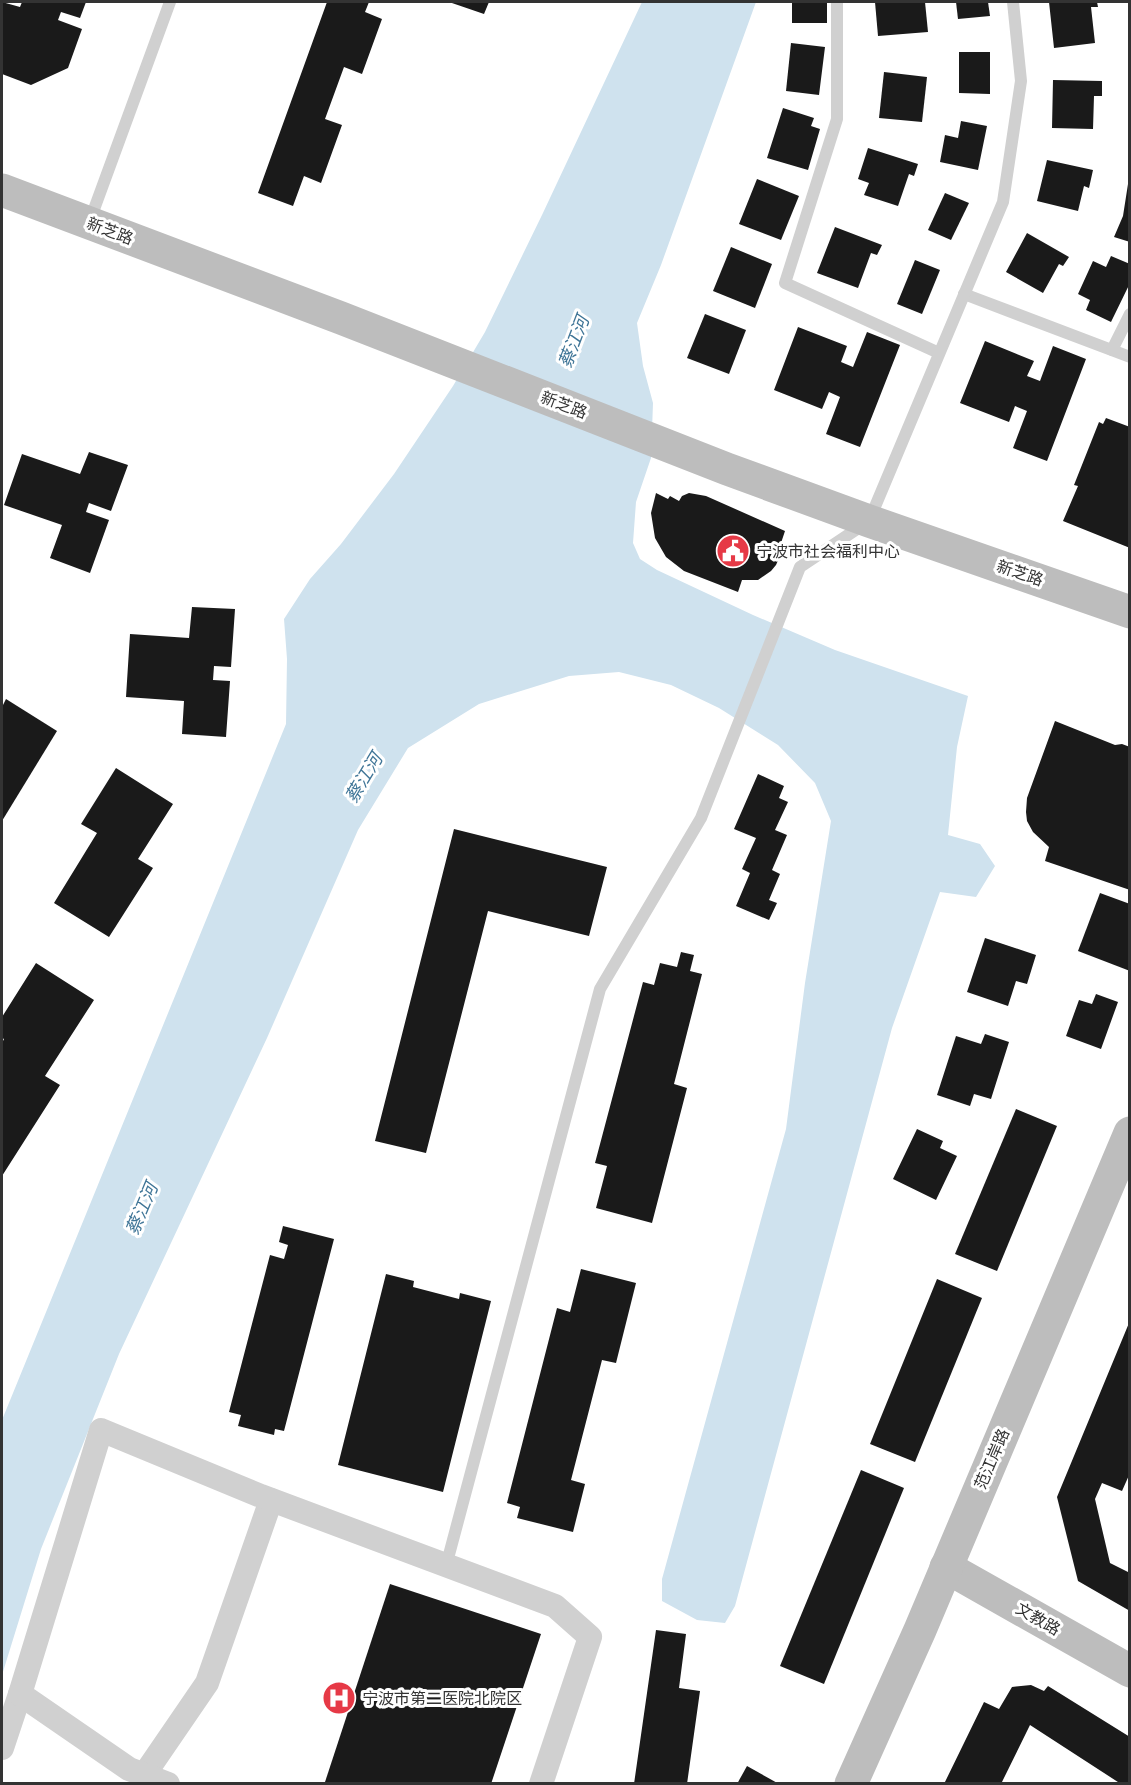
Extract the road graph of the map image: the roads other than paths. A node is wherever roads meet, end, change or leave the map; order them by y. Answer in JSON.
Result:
{"nodes":[{"id":1,"x":170,"y":2,"type":"edge"},
{"id":2,"x":837,"y":2,"type":"edge"},
{"id":3,"x":1013,"y":2,"type":"edge"},
{"id":4,"x":2,"y":190,"type":"edge"},
{"id":5,"x":89,"y":223,"type":"junction"},
{"id":6,"x":964,"y":294,"type":"junction"},
{"id":7,"x":1130,"y":314,"type":"edge"},
{"id":8,"x":1112,"y":350,"type":"junction"},
{"id":9,"x":939,"y":353,"type":"junction"},
{"id":10,"x":1130,"y":357,"type":"edge"},
{"id":11,"x":869,"y":521,"type":"junction"},
{"id":12,"x":1130,"y":612,"type":"edge"},
{"id":13,"x":1130,"y":1133,"type":"edge"},
{"id":14,"x":1123,"y":1165,"type":"edge"},
{"id":15,"x":271,"y":1500,"type":"junction"},
{"id":16,"x":446,"y":1566,"type":"junction"},
{"id":17,"x":946,"y":1567,"type":"junction"},
{"id":18,"x":1130,"y":1671,"type":"edge"},
{"id":19,"x":20,"y":1694,"type":"junction"},
{"id":20,"x":2,"y":1748,"type":"edge"},
{"id":21,"x":144,"y":1775,"type":"junction"},
{"id":22,"x":168,"y":1784,"type":"edge"},
{"id":23,"x":541,"y":1784,"type":"edge"},
{"id":24,"x":851,"y":1784,"type":"edge"}],
"edges":[{"from":1,"to":5,"type":"lane"},
{"from":2,"to":9,"type":"lane"},
{"from":3,"to":6,"type":"lane"},
{"from":4,"to":5,"type":"main road","name":"新芝路"},
{"from":5,"to":11,"type":"main road","name":"新芝路"},
{"from":6,"to":8,"type":"lane"},
{"from":6,"to":9,"type":"lane"},
{"from":7,"to":8,"type":"lane"},
{"from":8,"to":10,"type":"lane"},
{"from":9,"to":11,"type":"lane"},
{"from":11,"to":12,"type":"main road","name":"新芝路"},
{"from":11,"to":16,"type":"lane"},
{"from":13,"to":14,"type":"main road","name":"范江岸路"},
{"from":14,"to":17,"type":"main road","name":"范江岸路"},
{"from":15,"to":16,"type":"street"},
{"from":15,"to":19,"type":"street"},
{"from":15,"to":21,"type":"street"},
{"from":16,"to":23,"type":"street"},
{"from":17,"to":18,"type":"main road","name":"文教路"},
{"from":17,"to":24,"type":"main road","name":"范江岸路"},
{"from":19,"to":20,"type":"street"},
{"from":19,"to":21,"type":"street"},
{"from":21,"to":22,"type":"street"}]}
